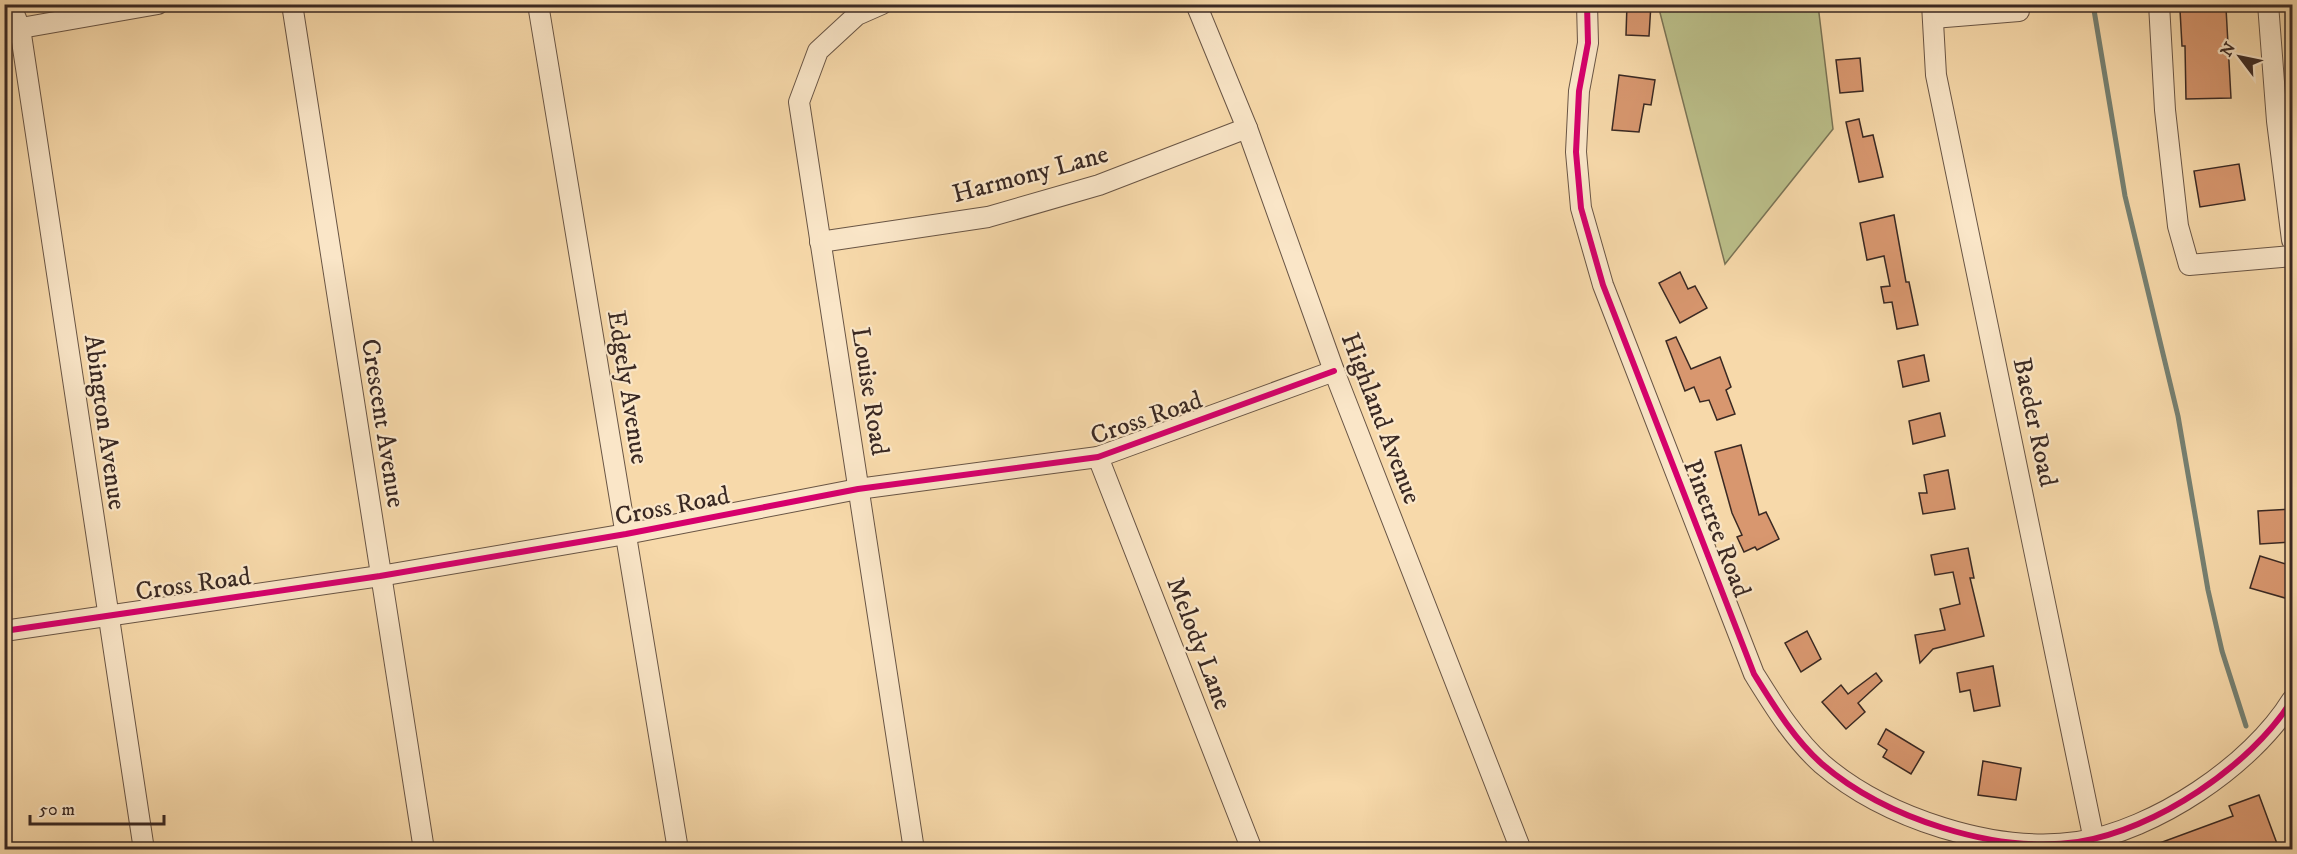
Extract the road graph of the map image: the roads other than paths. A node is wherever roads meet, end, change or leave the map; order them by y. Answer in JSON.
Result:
{"nodes":[{"id":1,"x":10,"y":4,"type":"edge"},
{"id":2,"x":158,"y":4,"type":"edge"},
{"id":3,"x":292,"y":4,"type":"edge"},
{"id":4,"x":538,"y":4,"type":"edge"},
{"id":5,"x":882,"y":4,"type":"edge"},
{"id":6,"x":1196,"y":4,"type":"edge"},
{"id":7,"x":1587,"y":4,"type":"edge"},
{"id":8,"x":2159,"y":4,"type":"edge"},
{"id":9,"x":2268,"y":4,"type":"edge"},
{"id":10,"x":1932,"y":11,"type":"edge"},
{"id":11,"x":2019,"y":11,"type":"dead end"},
{"id":12,"x":12,"y":30,"type":"edge"},
{"id":13,"x":1247,"y":128,"type":"junction"},
{"id":14,"x":2292,"y":240,"type":"edge"},
{"id":15,"x":820,"y":243,"type":"junction"},
{"id":16,"x":2292,"y":256,"type":"edge"},
{"id":17,"x":1334,"y":371,"type":"junction"},
{"id":18,"x":1098,"y":457,"type":"junction"},
{"id":19,"x":858,"y":489,"type":"junction"},
{"id":20,"x":626,"y":534,"type":"junction"},
{"id":21,"x":380,"y":576,"type":"junction"},
{"id":22,"x":107,"y":615,"type":"junction"},
{"id":23,"x":4,"y":631,"type":"edge"},
{"id":24,"x":2292,"y":700,"type":"edge"},
{"id":25,"x":2095,"y":844,"type":"edge"},
{"id":26,"x":144,"y":849,"type":"edge"},
{"id":27,"x":424,"y":849,"type":"edge"},
{"id":28,"x":678,"y":849,"type":"edge"},
{"id":29,"x":914,"y":849,"type":"edge"},
{"id":30,"x":1252,"y":849,"type":"edge"},
{"id":31,"x":1521,"y":849,"type":"edge"}],
"edges":[{"from":1,"to":12,"type":"street","name":"Abington Avenue"},
{"from":2,"to":12,"type":"street"},
{"from":3,"to":21,"type":"street","name":"Crescent Avenue"},
{"from":4,"to":20,"type":"street","name":"Edgely Avenue"},
{"from":5,"to":15,"type":"street","name":"Louise Road"},
{"from":6,"to":13,"type":"street","name":"Highland Avenue"},
{"from":7,"to":25,"type":"street","name":"Pinetree Road"},
{"from":8,"to":16,"type":"street"},
{"from":9,"to":14,"type":"street"},
{"from":10,"to":11,"type":"street"},
{"from":10,"to":25,"type":"street","name":"Baeder Road"},
{"from":12,"to":22,"type":"street","name":"Abington Avenue"},
{"from":13,"to":15,"type":"street","name":"Harmony Lane"},
{"from":13,"to":17,"type":"street","name":"Highland Avenue"},
{"from":15,"to":19,"type":"street","name":"Louise Road"},
{"from":17,"to":18,"type":"street","name":"Cross Road"},
{"from":17,"to":31,"type":"street","name":"Highland Avenue"},
{"from":18,"to":19,"type":"street","name":"Cross Road"},
{"from":18,"to":30,"type":"street","name":"Melody Lane"},
{"from":19,"to":20,"type":"street","name":"Cross Road"},
{"from":19,"to":29,"type":"street","name":"Louise Road"},
{"from":20,"to":21,"type":"street","name":"Cross Road"},
{"from":20,"to":28,"type":"street","name":"Edgely Avenue"},
{"from":21,"to":22,"type":"street","name":"Cross Road"},
{"from":21,"to":27,"type":"street","name":"Crescent Avenue"},
{"from":22,"to":23,"type":"street","name":"Cross Road"},
{"from":22,"to":26,"type":"street","name":"Abington Avenue"},
{"from":24,"to":25,"type":"street","name":"Pinetree Road"}]}
